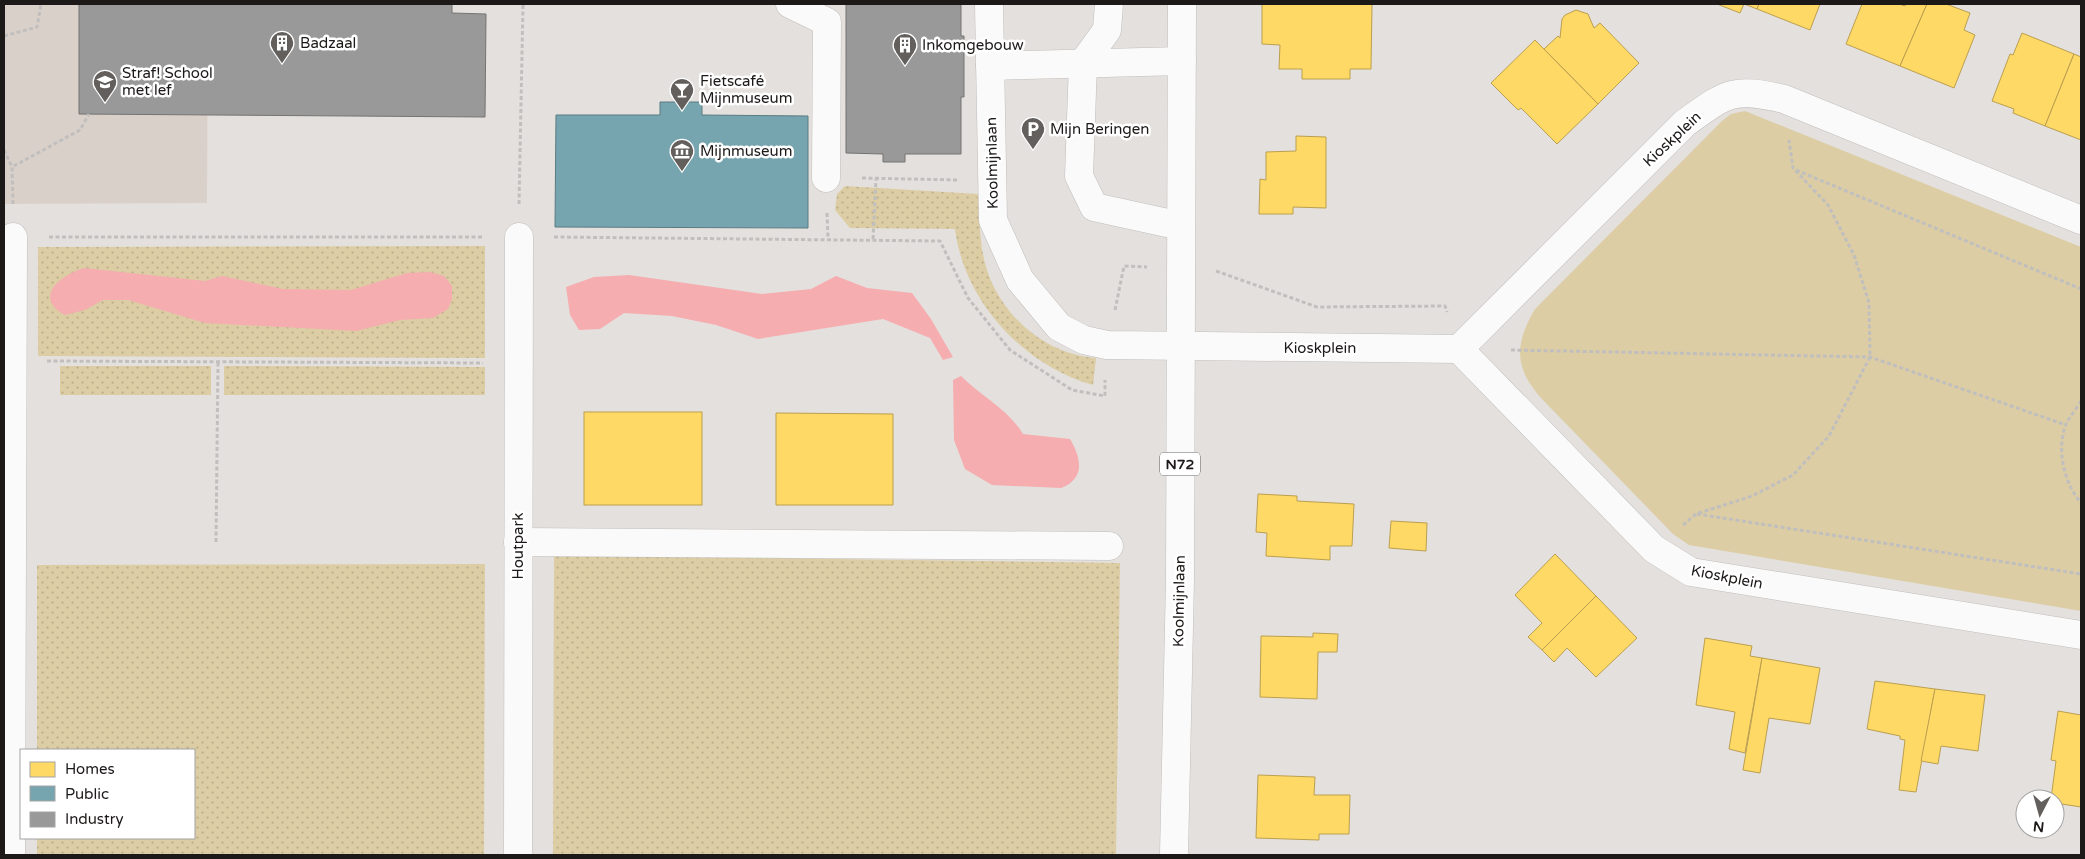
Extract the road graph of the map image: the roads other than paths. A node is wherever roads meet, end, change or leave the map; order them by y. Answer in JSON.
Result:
{"nodes":[{"id":1,"x":790,"y":4,"type":"edge"},
{"id":2,"x":989,"y":4,"type":"edge"},
{"id":3,"x":1109,"y":4,"type":"edge"},
{"id":4,"x":1182,"y":4,"type":"edge"},
{"id":5,"x":1182,"y":61,"type":"junction"},
{"id":6,"x":1083,"y":63,"type":"junction"},
{"id":7,"x":990,"y":66,"type":"junction"},
{"id":8,"x":826,"y":178,"type":"road end"},
{"id":9,"x":2081,"y":220,"type":"edge"},
{"id":10,"x":1181,"y":226,"type":"junction"},
{"id":11,"x":13,"y":237,"type":"road end"},
{"id":12,"x":519,"y":237,"type":"road end"},
{"id":13,"x":1180,"y":347,"type":"junction"},
{"id":14,"x":1459,"y":349,"type":"junction"},
{"id":15,"x":518,"y":542,"type":"junction"},
{"id":16,"x":1108,"y":546,"type":"dead end"},
{"id":17,"x":2081,"y":635,"type":"edge"},
{"id":18,"x":11,"y":855,"type":"edge"},
{"id":19,"x":518,"y":855,"type":"edge"},
{"id":20,"x":1174,"y":855,"type":"edge"}],
"edges":[{"from":1,"to":8,"type":"street"},
{"from":2,"to":7,"type":"street","name":"Koolmijnlaan"},
{"from":3,"to":6,"type":"street"},
{"from":4,"to":5,"type":"street","name":"Koolmijnlaan","number":"N72"},
{"from":5,"to":6,"type":"street"},
{"from":5,"to":10,"type":"street","name":"Koolmijnlaan","number":"N72"},
{"from":6,"to":7,"type":"street"},
{"from":6,"to":10,"type":"street"},
{"from":7,"to":13,"type":"street","name":"Koolmijnlaan"},
{"from":9,"to":14,"type":"street","name":"Kioskplein"},
{"from":10,"to":13,"type":"street","name":"Koolmijnlaan","number":"N72"},
{"from":11,"to":18,"type":"street"},
{"from":12,"to":15,"type":"street","name":"Houtpark"},
{"from":13,"to":14,"type":"street","name":"Kioskplein"},
{"from":13,"to":20,"type":"street","name":"Koolmijnlaan","number":"N72"},
{"from":14,"to":17,"type":"street","name":"Kioskplein"},
{"from":15,"to":16,"type":"street"},
{"from":15,"to":19,"type":"street","name":"Houtpark"}]}
